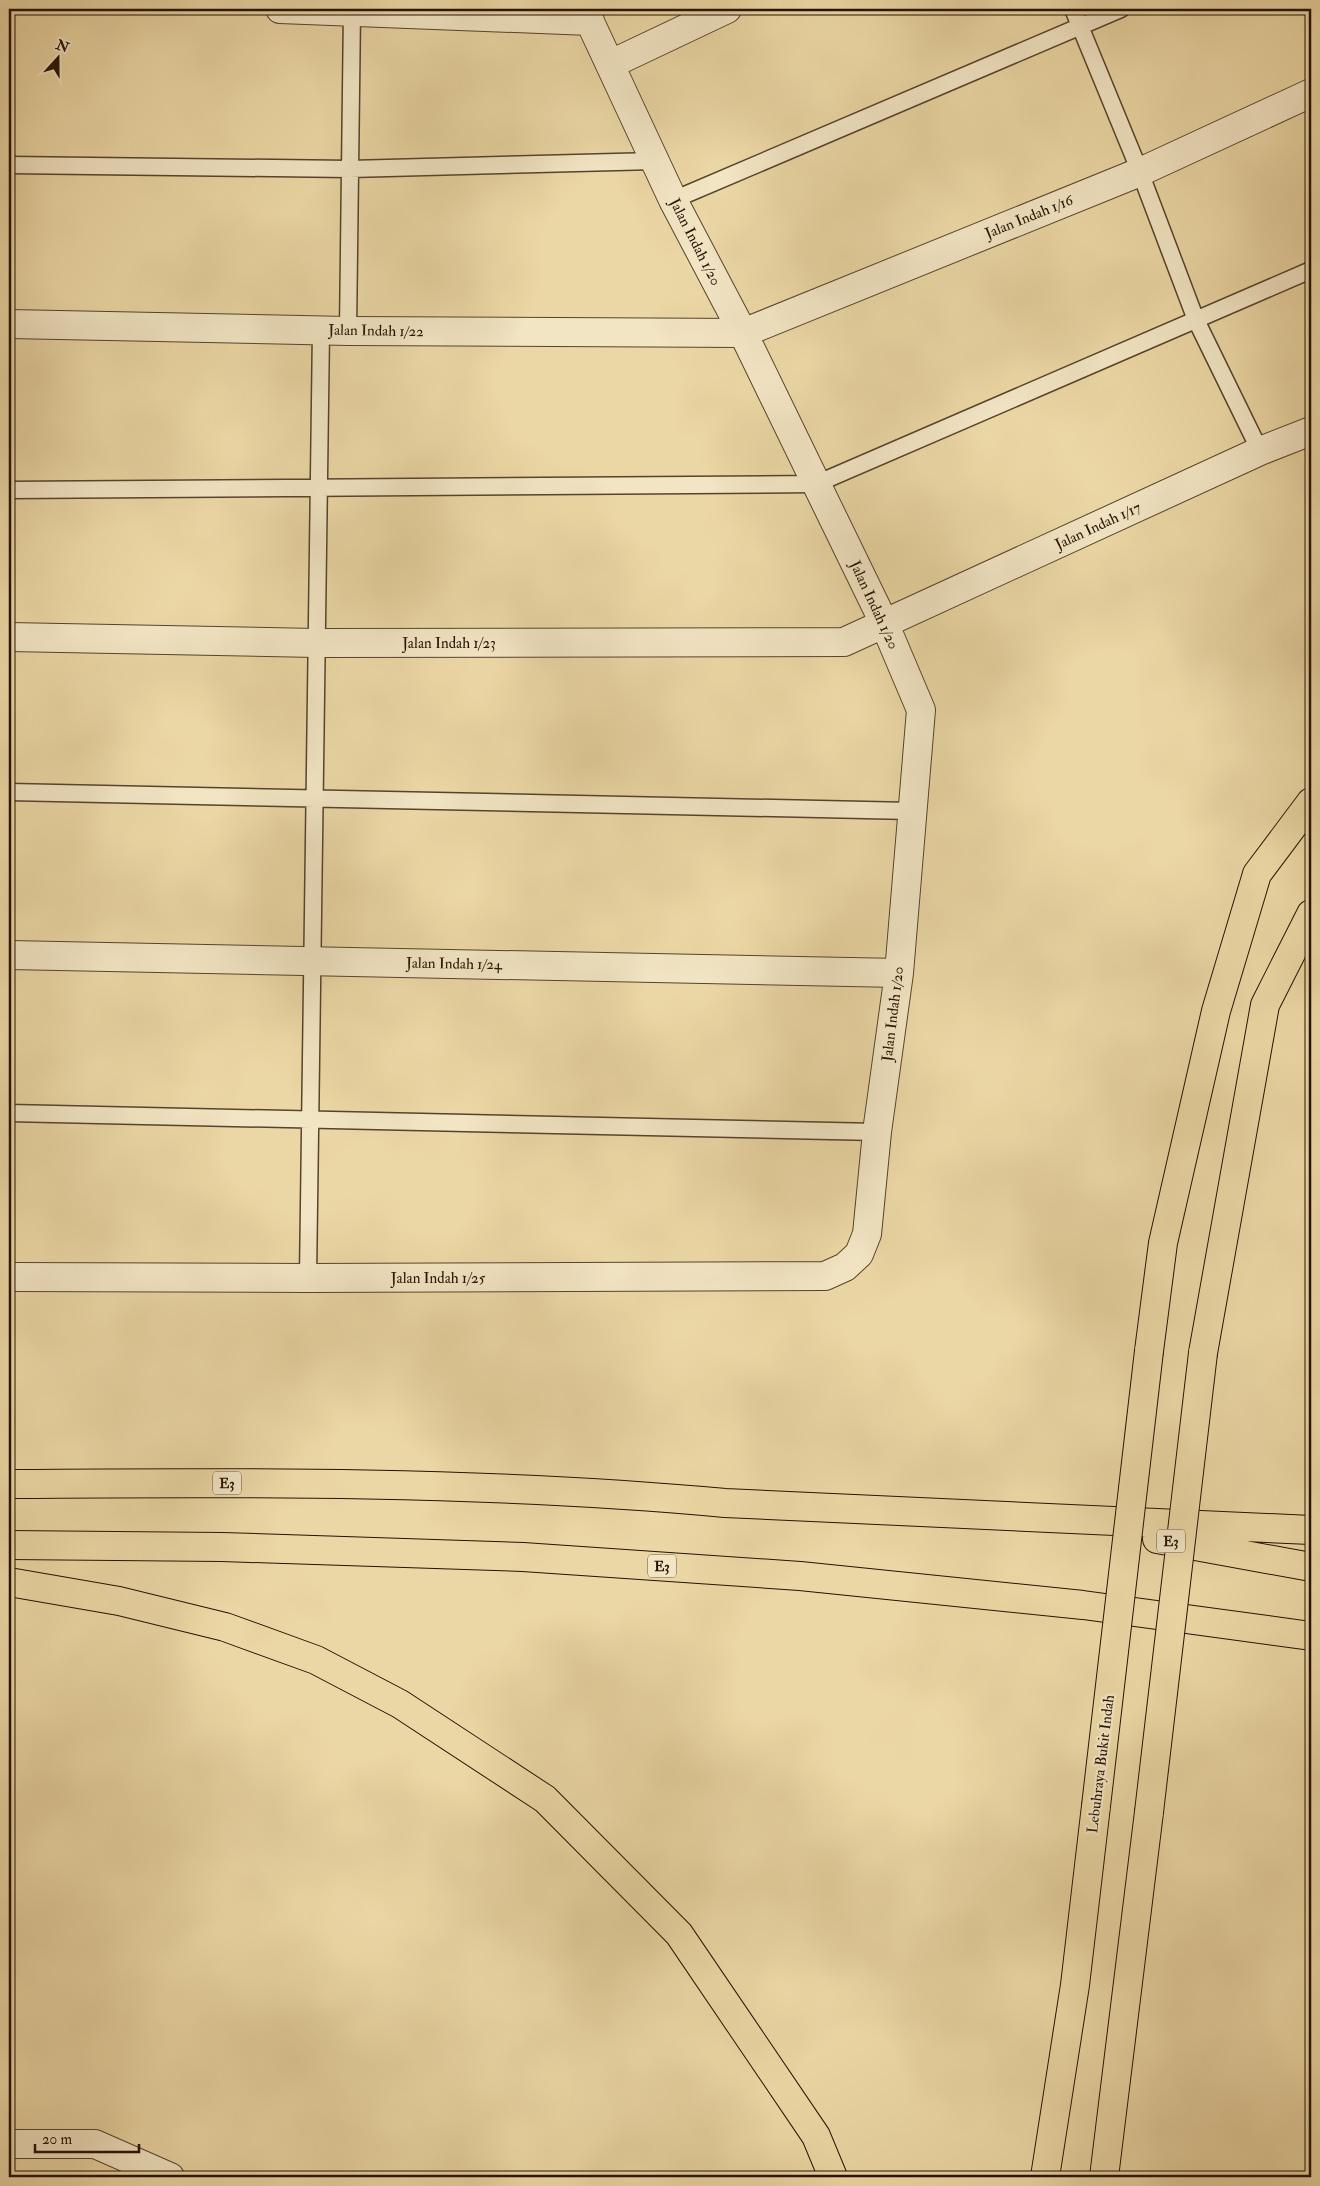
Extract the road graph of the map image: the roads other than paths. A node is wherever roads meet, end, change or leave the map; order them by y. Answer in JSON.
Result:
{"nodes":[{"id":1,"x":280,"y":9,"type":"edge"},
{"id":2,"x":727,"y":9,"type":"edge"},
{"id":3,"x":1073,"y":9,"type":"edge"},
{"id":4,"x":1120,"y":9,"type":"edge"},
{"id":5,"x":352,"y":11,"type":"junction"},
{"id":6,"x":587,"y":15,"type":"edge"},
{"id":7,"x":1079,"y":26,"type":"junction"},
{"id":8,"x":611,"y":64,"type":"junction"},
{"id":9,"x":1311,"y":93,"type":"edge"},
{"id":10,"x":655,"y":161,"type":"junction"},
{"id":11,"x":9,"y":166,"type":"edge"},
{"id":12,"x":350,"y":169,"type":"junction"},
{"id":13,"x":1140,"y":172,"type":"junction"},
{"id":14,"x":673,"y":200,"type":"junction"},
{"id":15,"x":1311,"y":270,"type":"edge"},
{"id":16,"x":1196,"y":320,"type":"junction"},
{"id":17,"x":9,"y":324,"type":"edge"},
{"id":18,"x":321,"y":330,"type":"junction"},
{"id":19,"x":348,"y":331,"type":"junction"},
{"id":20,"x":742,"y":333,"type":"junction"},
{"id":21,"x":1311,"y":431,"type":"edge"},
{"id":22,"x":1260,"y":451,"type":"junction"},
{"id":23,"x":816,"y":484,"type":"junction"},
{"id":24,"x":319,"y":488,"type":"junction"},
{"id":25,"x":9,"y":490,"type":"edge"},
{"id":26,"x":885,"y":625,"type":"junction"},
{"id":27,"x":9,"y":637,"type":"edge"},
{"id":28,"x":317,"y":643,"type":"junction"},
{"id":29,"x":9,"y":792,"type":"edge"},
{"id":30,"x":315,"y":798,"type":"junction"},
{"id":31,"x":1311,"y":802,"type":"edge"},
{"id":32,"x":911,"y":811,"type":"junction"},
{"id":33,"x":1311,"y":914,"type":"edge"},
{"id":34,"x":9,"y":955,"type":"edge"},
{"id":35,"x":313,"y":962,"type":"junction"},
{"id":36,"x":899,"y":972,"type":"junction"},
{"id":37,"x":9,"y":1113,"type":"edge"},
{"id":38,"x":311,"y":1118,"type":"junction"},
{"id":39,"x":877,"y":1132,"type":"junction"},
{"id":40,"x":859,"y":1254,"type":"joint"},
{"id":41,"x":9,"y":1277,"type":"edge"},
{"id":42,"x":308,"y":1278,"type":"junction"},
{"id":43,"x":9,"y":1484,"type":"edge"},
{"id":44,"x":1030,"y":1516,"type":"junction"},
{"id":45,"x":1311,"y":1530,"type":"edge"},
{"id":46,"x":9,"y":1545,"type":"edge"},
{"id":47,"x":1311,"y":1567,"type":"edge"},
{"id":48,"x":9,"y":1582,"type":"edge"},
{"id":49,"x":1311,"y":1636,"type":"edge"},
{"id":50,"x":9,"y":2144,"type":"edge"},
{"id":51,"x":170,"y":2177,"type":"edge"},
{"id":52,"x":833,"y":2177,"type":"edge"},
{"id":53,"x":1045,"y":2177,"type":"edge"},
{"id":54,"x":1104,"y":2177,"type":"edge"}],
"edges":[{"from":1,"to":5,"type":"street"},
{"from":2,"to":8,"type":"street"},
{"from":3,"to":7,"type":"lane"},
{"from":4,"to":7,"type":"lane"},
{"from":5,"to":6,"type":"street"},
{"from":5,"to":12,"type":"lane"},
{"from":6,"to":8,"type":"street","name":"Jalan Indah 1/20"},
{"from":7,"to":13,"type":"lane"},
{"from":7,"to":14,"type":"lane"},
{"from":8,"to":10,"type":"street","name":"Jalan Indah 1/20"},
{"from":9,"to":13,"type":"street","name":"Jalan Indah 1/16"},
{"from":10,"to":12,"type":"lane"},
{"from":10,"to":14,"type":"street","name":"Jalan Indah 1/20"},
{"from":11,"to":12,"type":"lane"},
{"from":12,"to":19,"type":"lane"},
{"from":13,"to":16,"type":"lane"},
{"from":13,"to":20,"type":"street","name":"Jalan Indah 1/16"},
{"from":14,"to":20,"type":"street","name":"Jalan Indah 1/20"},
{"from":15,"to":16,"type":"lane"},
{"from":16,"to":22,"type":"lane"},
{"from":16,"to":23,"type":"lane"},
{"from":17,"to":18,"type":"street","name":"Jalan Indah 1/22"},
{"from":18,"to":19,"type":"street","name":"Jalan Indah 1/22"},
{"from":18,"to":24,"type":"lane"},
{"from":19,"to":20,"type":"street","name":"Jalan Indah 1/22"},
{"from":20,"to":23,"type":"street","name":"Jalan Indah 1/20"},
{"from":21,"to":22,"type":"street","name":"Jalan Indah 1/17"},
{"from":22,"to":26,"type":"street","name":"Jalan Indah 1/17"},
{"from":23,"to":24,"type":"lane"},
{"from":23,"to":26,"type":"street","name":"Jalan Indah 1/20"},
{"from":24,"to":25,"type":"lane"},
{"from":24,"to":28,"type":"lane"},
{"from":26,"to":28,"type":"street","name":"Jalan Indah 1/23"},
{"from":26,"to":32,"type":"street","name":"Jalan Indah 1/20"},
{"from":27,"to":28,"type":"street","name":"Jalan Indah 1/23"},
{"from":28,"to":30,"type":"lane"},
{"from":29,"to":30,"type":"lane"},
{"from":30,"to":32,"type":"lane"},
{"from":30,"to":35,"type":"lane"},
{"from":31,"to":53,"type":"highway","name":"Lebuhraya Bukit Indah","bridge":true},
{"from":32,"to":36,"type":"street","name":"Jalan Indah 1/20"},
{"from":33,"to":54,"type":"highway","bridge":true},
{"from":34,"to":35,"type":"street","name":"Jalan Indah 1/24"},
{"from":35,"to":36,"type":"street","name":"Jalan Indah 1/24"},
{"from":35,"to":38,"type":"lane"},
{"from":36,"to":39,"type":"street","name":"Jalan Indah 1/20"},
{"from":37,"to":38,"type":"lane"},
{"from":38,"to":39,"type":"lane"},
{"from":38,"to":42,"type":"lane"},
{"from":39,"to":40,"type":"street","name":"Jalan Indah 1/20"},
{"from":40,"to":42,"type":"street","name":"Jalan Indah 1/25"},
{"from":41,"to":42,"type":"street","name":"Jalan Indah 1/25"},
{"from":43,"to":44,"type":"highway","number":"E3"},
{"from":44,"to":45,"type":"highway"},
{"from":44,"to":47,"type":"highway","number":"E3"},
{"from":46,"to":49,"type":"highway","number":"E3"},
{"from":48,"to":52,"type":"highway"},
{"from":50,"to":51,"type":"street"}]}
